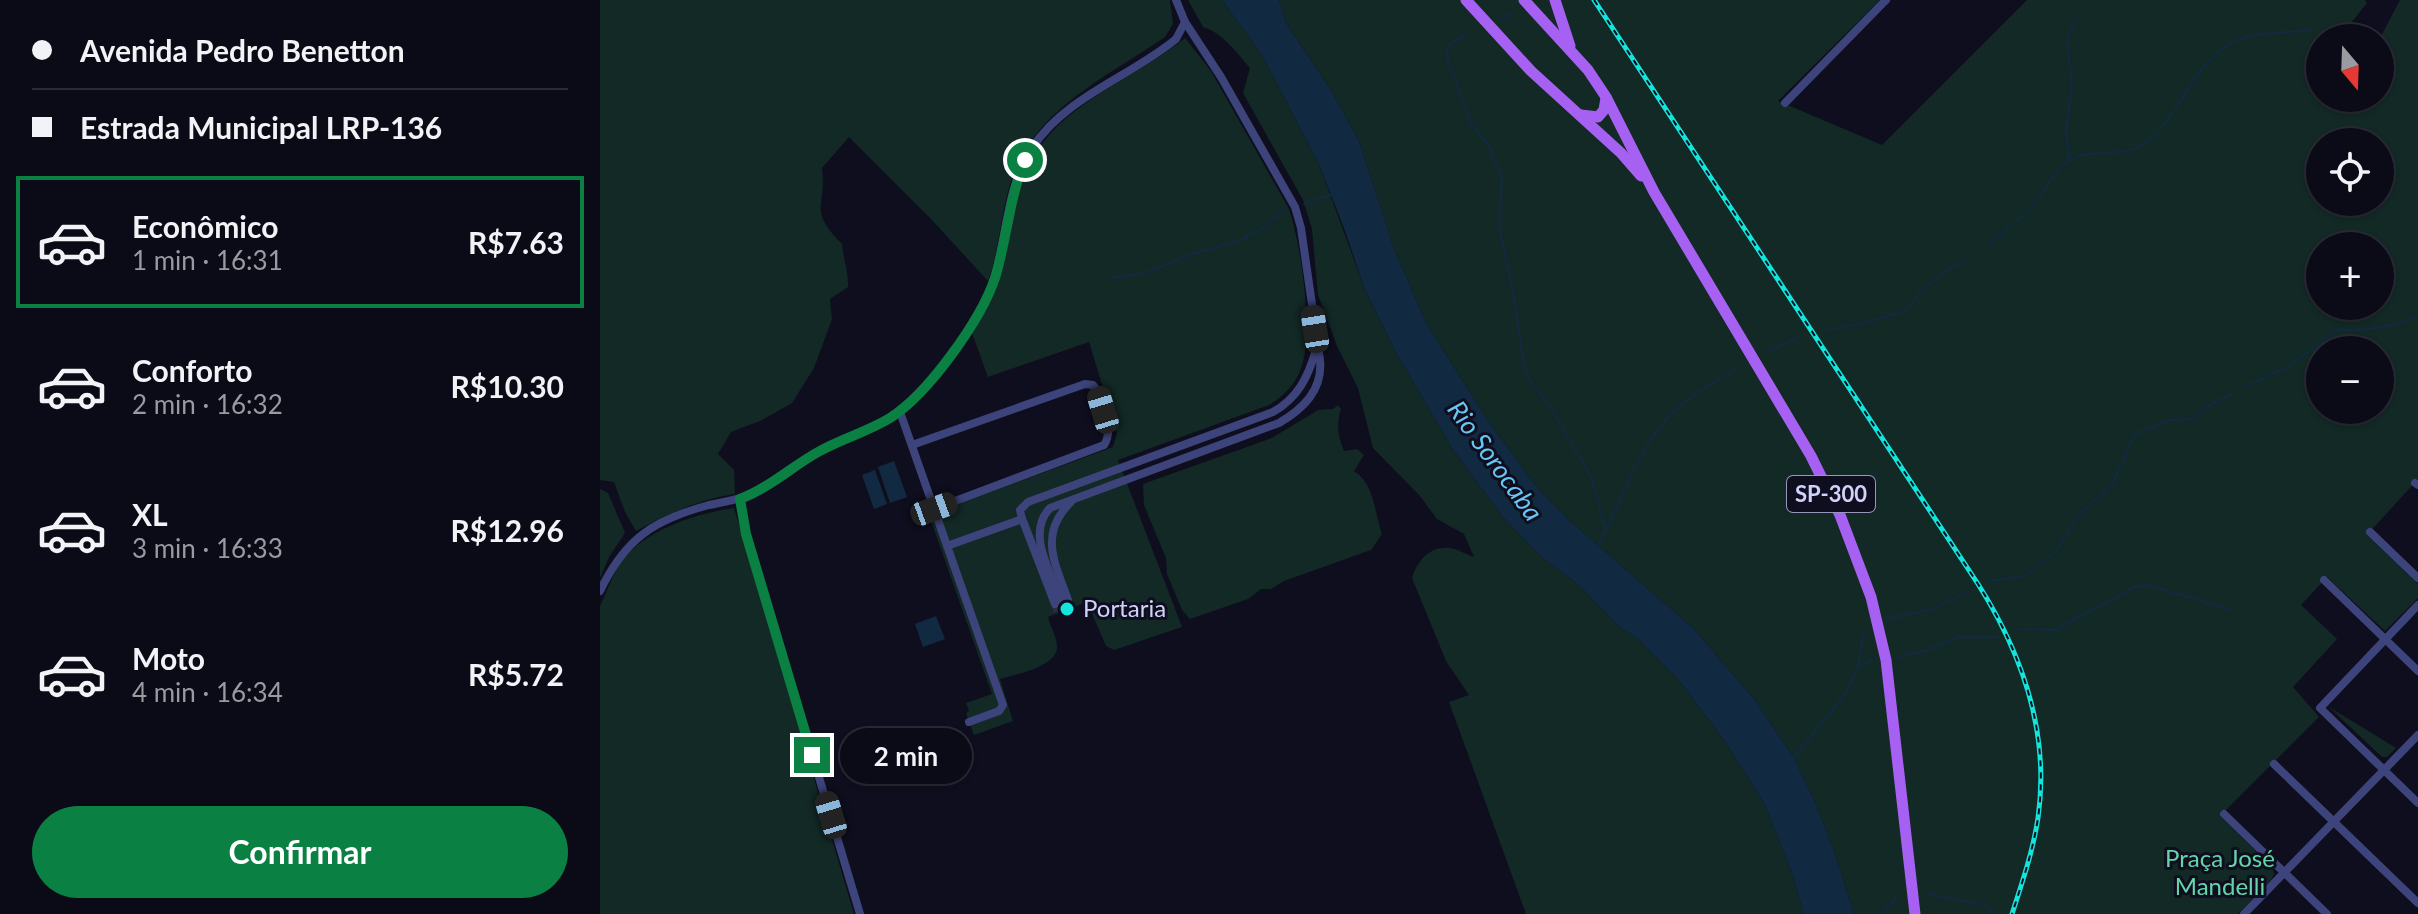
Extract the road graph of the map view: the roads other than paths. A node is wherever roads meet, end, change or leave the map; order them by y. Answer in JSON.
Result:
{"nodes":[{"id":1,"x":1176,"y":0,"type":"edge"},
{"id":2,"x":1466,"y":0,"type":"edge"},
{"id":3,"x":1524,"y":0,"type":"edge"},
{"id":4,"x":1555,"y":0,"type":"edge"},
{"id":5,"x":1886,"y":0,"type":"edge"},
{"id":6,"x":1185,"y":22,"type":"junction"},
{"id":7,"x":1573,"y":54,"type":"junction"},
{"id":8,"x":1606,"y":97,"type":"junction"},
{"id":9,"x":1785,"y":103,"type":"dead end"},
{"id":10,"x":1578,"y":114,"type":"junction"},
{"id":11,"x":1654,"y":192,"type":"junction"},
{"id":12,"x":1317,"y":346,"type":"junction"},
{"id":13,"x":900,"y":412,"type":"junction"},
{"id":14,"x":912,"y":445,"type":"junction"},
{"id":15,"x":1075,"y":498,"type":"junction"},
{"id":16,"x":740,"y":499,"type":"junction"},
{"id":17,"x":1031,"y":501,"type":"junction"},
{"id":18,"x":934,"y":509,"type":"junction"},
{"id":19,"x":1043,"y":517,"type":"junction"},
{"id":20,"x":1022,"y":520,"type":"junction"},
{"id":21,"x":1053,"y":529,"type":"junction"},
{"id":22,"x":2370,"y":532,"type":"dead end"},
{"id":23,"x":1039,"y":536,"type":"junction"},
{"id":24,"x":947,"y":546,"type":"junction"},
{"id":25,"x":1051,"y":547,"type":"junction"},
{"id":26,"x":2418,"y":578,"type":"edge"},
{"id":27,"x":2324,"y":580,"type":"dead end"},
{"id":28,"x":600,"y":591,"type":"edge"},
{"id":29,"x":1062,"y":602,"type":"junction"},
{"id":30,"x":2418,"y":605,"type":"edge"},
{"id":31,"x":2385,"y":639,"type":"junction"},
{"id":32,"x":2418,"y":671,"type":"edge"},
{"id":33,"x":969,"y":722,"type":"dead end"},
{"id":34,"x":2418,"y":735,"type":"edge"},
{"id":35,"x":2274,"y":764,"type":"dead end"},
{"id":36,"x":2384,"y":770,"type":"junction"},
{"id":37,"x":2418,"y":803,"type":"edge"},
{"id":38,"x":2224,"y":814,"type":"dead end"},
{"id":39,"x":2334,"y":822,"type":"junction"},
{"id":40,"x":2284,"y":873,"type":"junction"},
{"id":41,"x":2418,"y":903,"type":"edge"},
{"id":42,"x":860,"y":914,"type":"edge"},
{"id":43,"x":1915,"y":914,"type":"edge"},
{"id":44,"x":2244,"y":914,"type":"edge"},
{"id":45,"x":2327,"y":914,"type":"edge"}],
"edges":[{"from":1,"to":6,"type":"street"},
{"from":2,"to":10,"type":"main road","number":"SP-300"},
{"from":3,"to":7,"type":"main road","number":"SP-300"},
{"from":4,"to":7,"type":"main road"},
{"from":5,"to":9,"type":"street"},
{"from":6,"to":12,"type":"street"},
{"from":6,"to":13,"type":"street"},
{"from":7,"to":8,"type":"main road","number":"SP-300"},
{"from":8,"to":10,"type":"main road"},
{"from":8,"to":11,"type":"main road","number":"SP-300"},
{"from":10,"to":11,"type":"main road","number":"SP-300"},
{"from":11,"to":43,"type":"main road","number":"SP-300"},
{"from":12,"to":15,"type":"street"},
{"from":12,"to":17,"type":"street"},
{"from":13,"to":14,"type":"street"},
{"from":13,"to":16,"type":"street"},
{"from":14,"to":18,"type":"street"},
{"from":14,"to":18,"type":"street"},
{"from":15,"to":19,"type":"street"},
{"from":15,"to":21,"type":"street"},
{"from":16,"to":28,"type":"street"},
{"from":16,"to":42,"type":"street"},
{"from":17,"to":19,"type":"street"},
{"from":17,"to":20,"type":"street"},
{"from":18,"to":24,"type":"street"},
{"from":19,"to":20,"type":"street"},
{"from":19,"to":21,"type":"street"},
{"from":19,"to":23,"type":"street"},
{"from":20,"to":24,"type":"street"},
{"from":20,"to":29,"type":"street"},
{"from":21,"to":25,"type":"street"},
{"from":22,"to":26,"type":"street"},
{"from":23,"to":25,"type":"street"},
{"from":23,"to":29,"type":"street"},
{"from":24,"to":33,"type":"street"},
{"from":25,"to":29,"type":"street"},
{"from":27,"to":31,"type":"street"},
{"from":30,"to":31,"type":"street"},
{"from":31,"to":32,"type":"street"},
{"from":31,"to":36,"type":"street"},
{"from":34,"to":36,"type":"street"},
{"from":35,"to":39,"type":"street"},
{"from":36,"to":37,"type":"street"},
{"from":36,"to":39,"type":"street"},
{"from":38,"to":40,"type":"street"},
{"from":39,"to":40,"type":"street"},
{"from":39,"to":41,"type":"street"},
{"from":40,"to":44,"type":"street"},
{"from":40,"to":45,"type":"street"}]}
